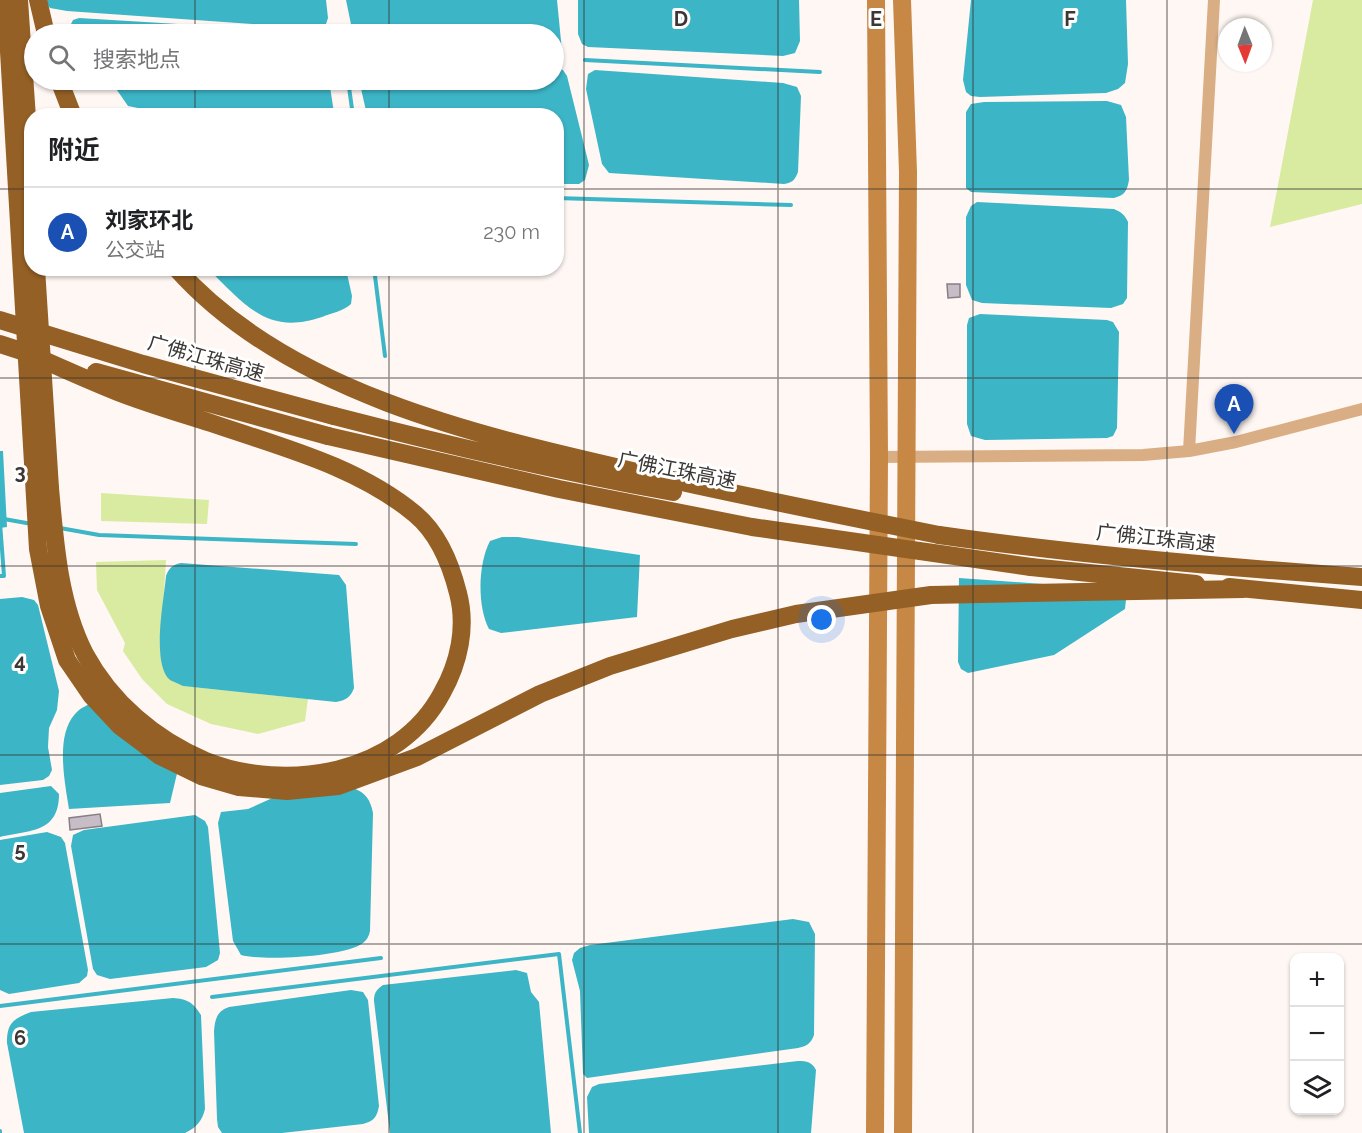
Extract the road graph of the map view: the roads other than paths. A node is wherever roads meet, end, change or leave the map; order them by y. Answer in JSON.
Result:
{"nodes":[{"id":1,"x":6,"y":0,"type":"edge"},
{"id":2,"x":19,"y":0,"type":"edge"},
{"id":3,"x":38,"y":0,"type":"edge"},
{"id":4,"x":876,"y":0,"type":"edge"},
{"id":5,"x":902,"y":0,"type":"edge"},
{"id":6,"x":1214,"y":0,"type":"edge"},
{"id":7,"x":44,"y":24,"type":"edge"},
{"id":8,"x":24,"y":74,"type":"edge"},
{"id":9,"x":25,"y":90,"type":"edge"},
{"id":10,"x":63,"y":90,"type":"edge"},
{"id":11,"x":26,"y":108,"type":"edge"},
{"id":12,"x":70,"y":108,"type":"edge"},
{"id":13,"x":37,"y":276,"type":"edge"},
{"id":14,"x":183,"y":276,"type":"edge"},
{"id":15,"x":0,"y":320,"type":"edge"},
{"id":16,"x":0,"y":344,"type":"edge"},
{"id":17,"x":34,"y":356,"type":"junction"},
{"id":18,"x":42,"y":360,"type":"edge"},
{"id":19,"x":42,"y":360,"type":"edge"},
{"id":20,"x":42,"y":360,"type":"edge"},
{"id":21,"x":42,"y":360,"type":"edge"},
{"id":22,"x":1362,"y":409,"type":"edge"},
{"id":23,"x":1189,"y":451,"type":"junction"},
{"id":24,"x":908,"y":456,"type":"junction"},
{"id":25,"x":879,"y":457,"type":"junction"},
{"id":26,"x":939,"y":535,"type":"junction"},
{"id":27,"x":1362,"y":577,"type":"edge"},
{"id":28,"x":1243,"y":589,"type":"junction"},
{"id":29,"x":1362,"y":600,"type":"edge"},
{"id":30,"x":875,"y":1133,"type":"edge"},
{"id":31,"x":903,"y":1133,"type":"edge"}],
"edges":[{"from":1,"to":28,"type":"highway","bridge":true},
{"from":2,"to":8,"type":"highway"},
{"from":3,"to":7,"type":"highway"},
{"from":4,"to":25,"type":"main road"},
{"from":5,"to":24,"type":"main road"},
{"from":6,"to":23,"type":"street"},
{"from":9,"to":11,"type":"highway"},
{"from":10,"to":12,"type":"highway"},
{"from":13,"to":18,"type":"highway","bridge":true},
{"from":14,"to":26,"type":"highway","bridge":true},
{"from":15,"to":26,"type":"highway","name":"广佛江珠高速","bridge":true},
{"from":16,"to":17,"type":"highway"},
{"from":17,"to":21,"type":"highway","bridge":true},
{"from":17,"to":28,"type":"highway","bridge":true},
{"from":19,"to":20,"type":"highway","bridge":true},
{"from":22,"to":23,"type":"street"},
{"from":23,"to":24,"type":"street"},
{"from":24,"to":25,"type":"street"},
{"from":24,"to":31,"type":"main road"},
{"from":25,"to":30,"type":"main road"},
{"from":26,"to":27,"type":"highway","name":"广佛江珠高速"},
{"from":28,"to":29,"type":"highway"}]}
